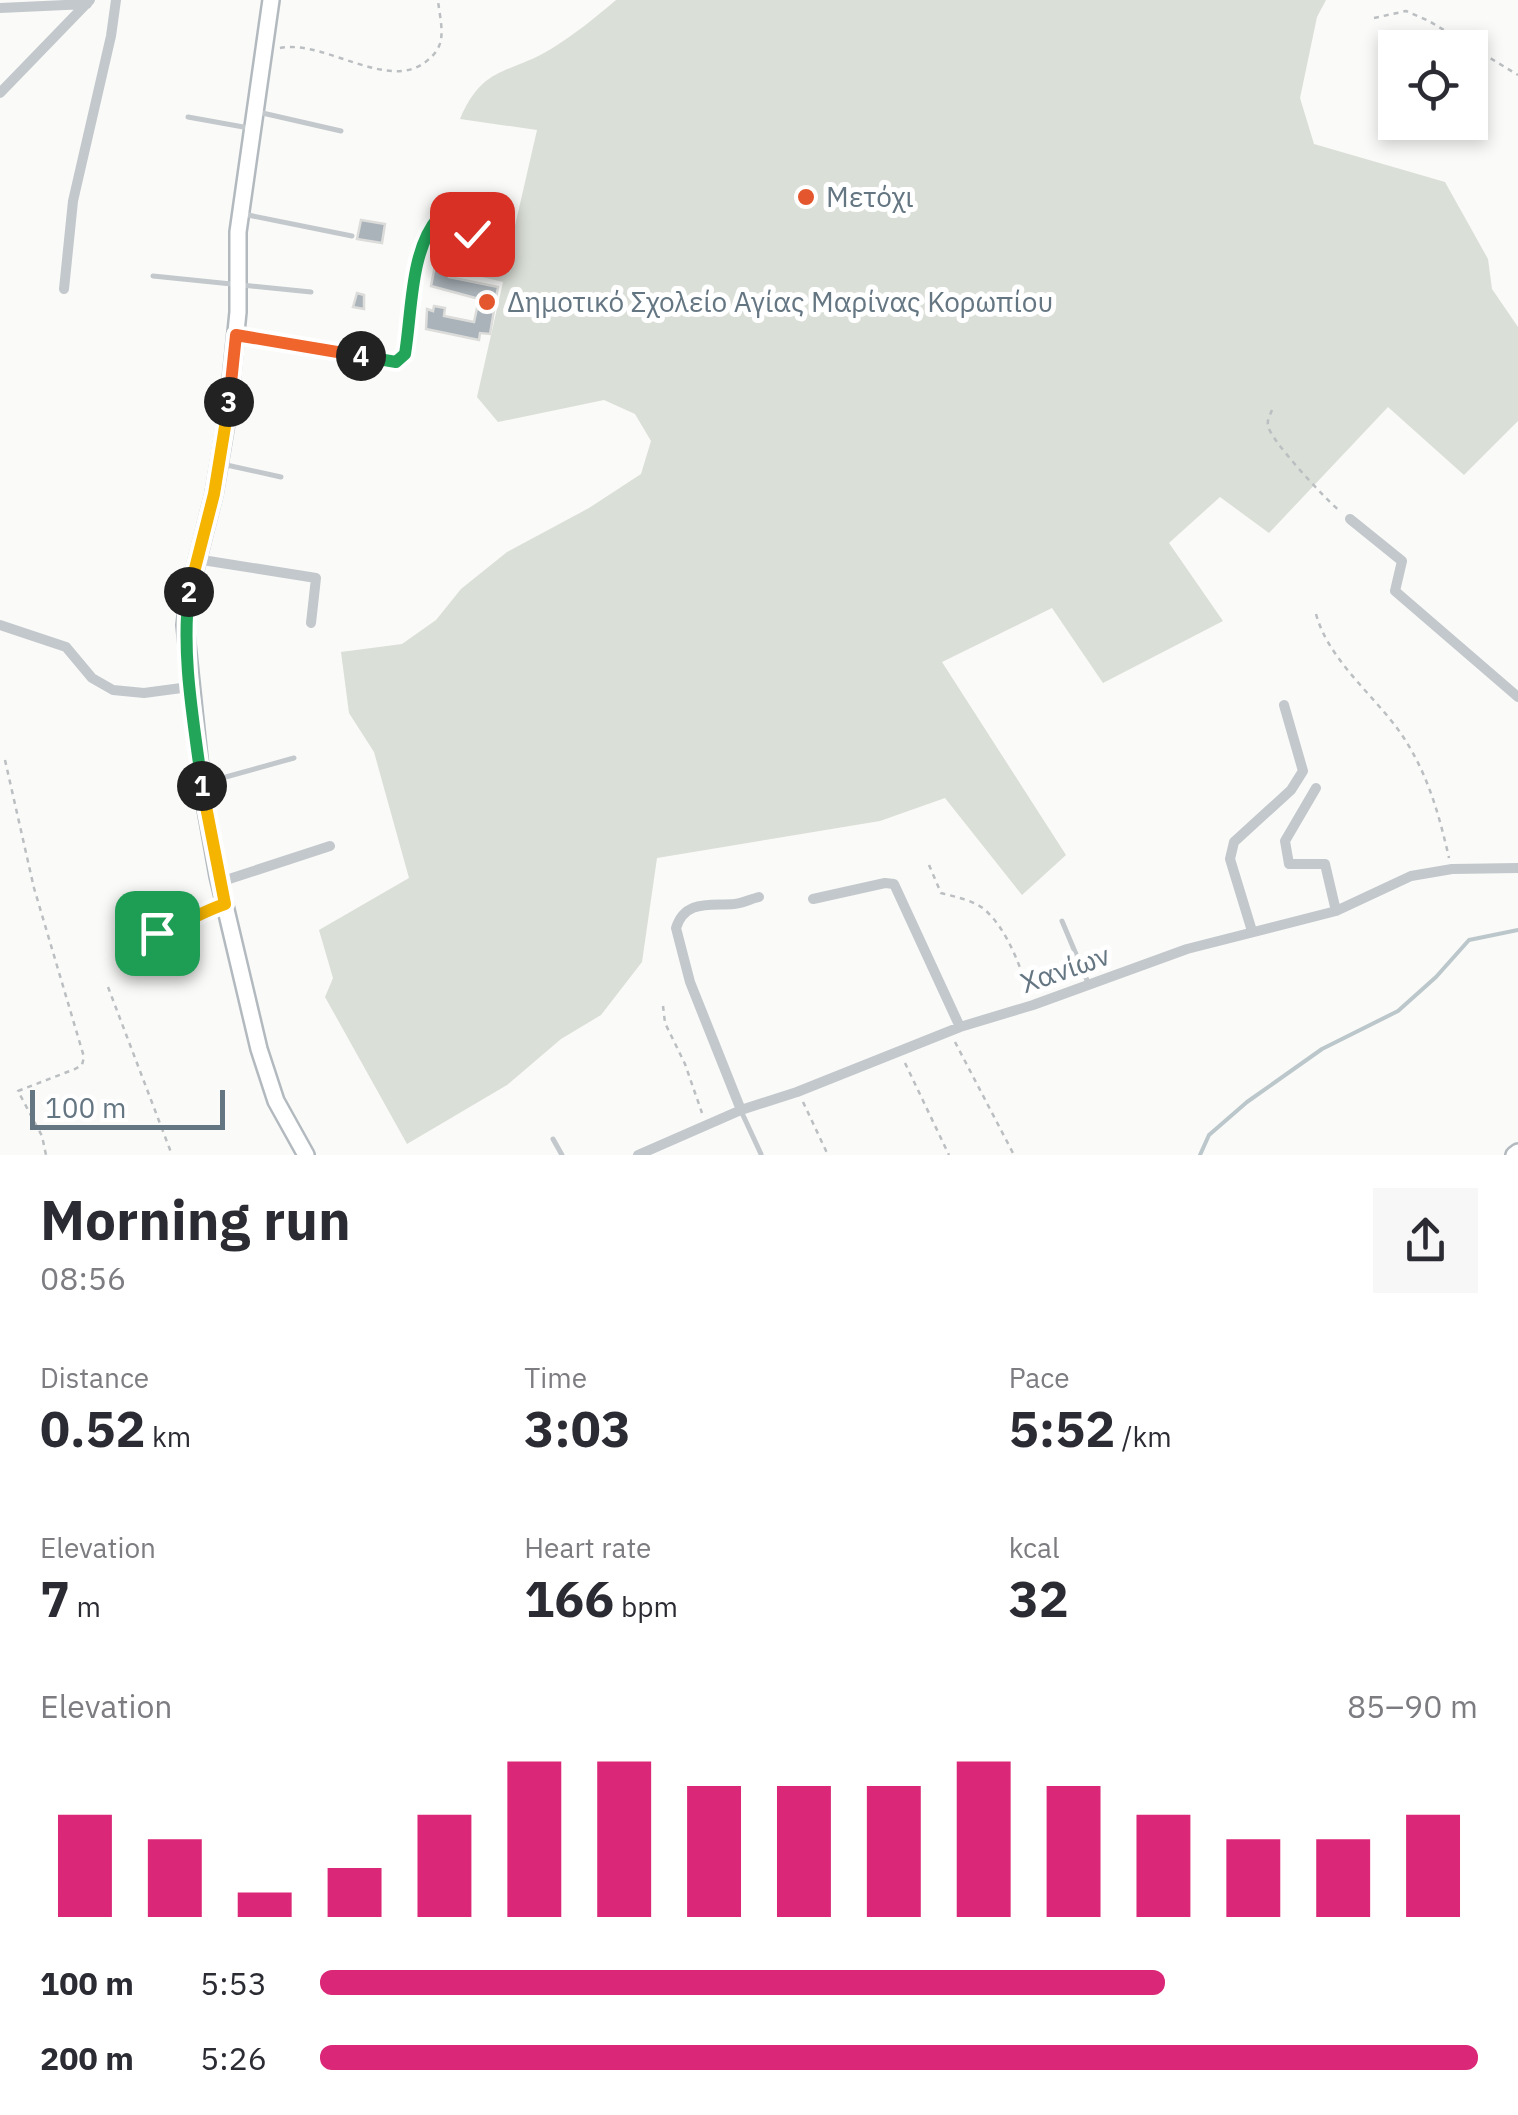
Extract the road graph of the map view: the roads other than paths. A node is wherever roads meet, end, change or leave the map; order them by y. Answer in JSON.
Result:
{"nodes":[{"id":1,"x":116,"y":0,"type":"edge"},
{"id":2,"x":271,"y":0,"type":"edge"},
{"id":3,"x":88,"y":2,"type":"edge"},
{"id":4,"x":0,"y":8,"type":"edge"},
{"id":5,"x":0,"y":94,"type":"edge"},
{"id":6,"x":256,"y":112,"type":"junction"},
{"id":7,"x":188,"y":117,"type":"dead end"},
{"id":8,"x":252,"y":129,"type":"junction"},
{"id":9,"x":341,"y":131,"type":"dead end"},
{"id":10,"x":240,"y":214,"type":"junction"},
{"id":11,"x":352,"y":236,"type":"dead end"},
{"id":12,"x":476,"y":250,"type":"dead end"},
{"id":13,"x":154,"y":276,"type":"dead end"},
{"id":14,"x":238,"y":283,"type":"junction"},
{"id":15,"x":64,"y":289,"type":"dead end"},
{"id":16,"x":312,"y":292,"type":"dead end"},
{"id":17,"x":236,"y":335,"type":"junction"},
{"id":18,"x":220,"y":463,"type":"junction"},
{"id":19,"x":281,"y":477,"type":"dead end"},
{"id":20,"x":1350,"y":520,"type":"road end"},
{"id":21,"x":196,"y":560,"type":"junction"},
{"id":22,"x":311,"y":623,"type":"dead end"},
{"id":23,"x":0,"y":624,"type":"edge"},
{"id":24,"x":189,"y":688,"type":"junction"},
{"id":25,"x":1518,"y":697,"type":"edge"},
{"id":26,"x":1284,"y":705,"type":"dead end"},
{"id":27,"x":294,"y":758,"type":"dead end"},
{"id":28,"x":202,"y":784,"type":"junction"},
{"id":29,"x":1316,"y":788,"type":"dead end"},
{"id":30,"x":330,"y":846,"type":"dead end"},
{"id":31,"x":1518,"y":868,"type":"edge"},
{"id":32,"x":220,"y":882,"type":"junction"},
{"id":33,"x":759,"y":897,"type":"dead end"},
{"id":34,"x":813,"y":898,"type":"dead end"},
{"id":35,"x":225,"y":904,"type":"junction"},
{"id":36,"x":1336,"y":911,"type":"junction"},
{"id":37,"x":1062,"y":921,"type":"dead end"},
{"id":38,"x":1252,"y":931,"type":"junction"},
{"id":39,"x":157,"y":933,"type":"dead end"},
{"id":40,"x":1089,"y":985,"type":"junction"},
{"id":41,"x":955,"y":1029,"type":"junction"},
{"id":42,"x":740,"y":1110,"type":"junction"},
{"id":43,"x":553,"y":1139,"type":"dead end"},
{"id":44,"x":761,"y":1154,"type":"edge"},
{"id":45,"x":306,"y":1155,"type":"edge"},
{"id":46,"x":562,"y":1155,"type":"edge"},
{"id":47,"x":638,"y":1155,"type":"edge"}],
"edges":[{"from":1,"to":15,"type":"street"},
{"from":2,"to":6,"type":"street"},
{"from":3,"to":4,"type":"street"},
{"from":3,"to":5,"type":"street"},
{"from":6,"to":8,"type":"street"},
{"from":6,"to":9,"type":"lane"},
{"from":7,"to":8,"type":"lane"},
{"from":8,"to":10,"type":"street"},
{"from":10,"to":11,"type":"lane"},
{"from":10,"to":14,"type":"street"},
{"from":12,"to":17,"type":"lane"},
{"from":13,"to":14,"type":"lane"},
{"from":14,"to":16,"type":"lane"},
{"from":14,"to":17,"type":"street"},
{"from":17,"to":18,"type":"street"},
{"from":18,"to":19,"type":"lane"},
{"from":18,"to":21,"type":"street"},
{"from":20,"to":25,"type":"street"},
{"from":21,"to":22,"type":"street"},
{"from":21,"to":24,"type":"street"},
{"from":23,"to":24,"type":"street"},
{"from":24,"to":28,"type":"street"},
{"from":26,"to":38,"type":"street"},
{"from":27,"to":28,"type":"lane"},
{"from":28,"to":32,"type":"street"},
{"from":29,"to":36,"type":"street"},
{"from":30,"to":32,"type":"street"},
{"from":31,"to":36,"type":"street","name":"Χανίων"},
{"from":32,"to":35,"type":"street"},
{"from":33,"to":42,"type":"street"},
{"from":34,"to":41,"type":"street"},
{"from":35,"to":39,"type":"lane"},
{"from":35,"to":45,"type":"street"},
{"from":36,"to":38,"type":"street","name":"Χανίων"},
{"from":37,"to":40,"type":"lane"},
{"from":38,"to":40,"type":"street","name":"Χανίων"},
{"from":40,"to":41,"type":"street","name":"Χανίων"},
{"from":41,"to":42,"type":"street","name":"Χανίων"},
{"from":42,"to":44,"type":"lane"},
{"from":42,"to":47,"type":"street","name":"Χανίων"},
{"from":43,"to":46,"type":"lane"}]}
